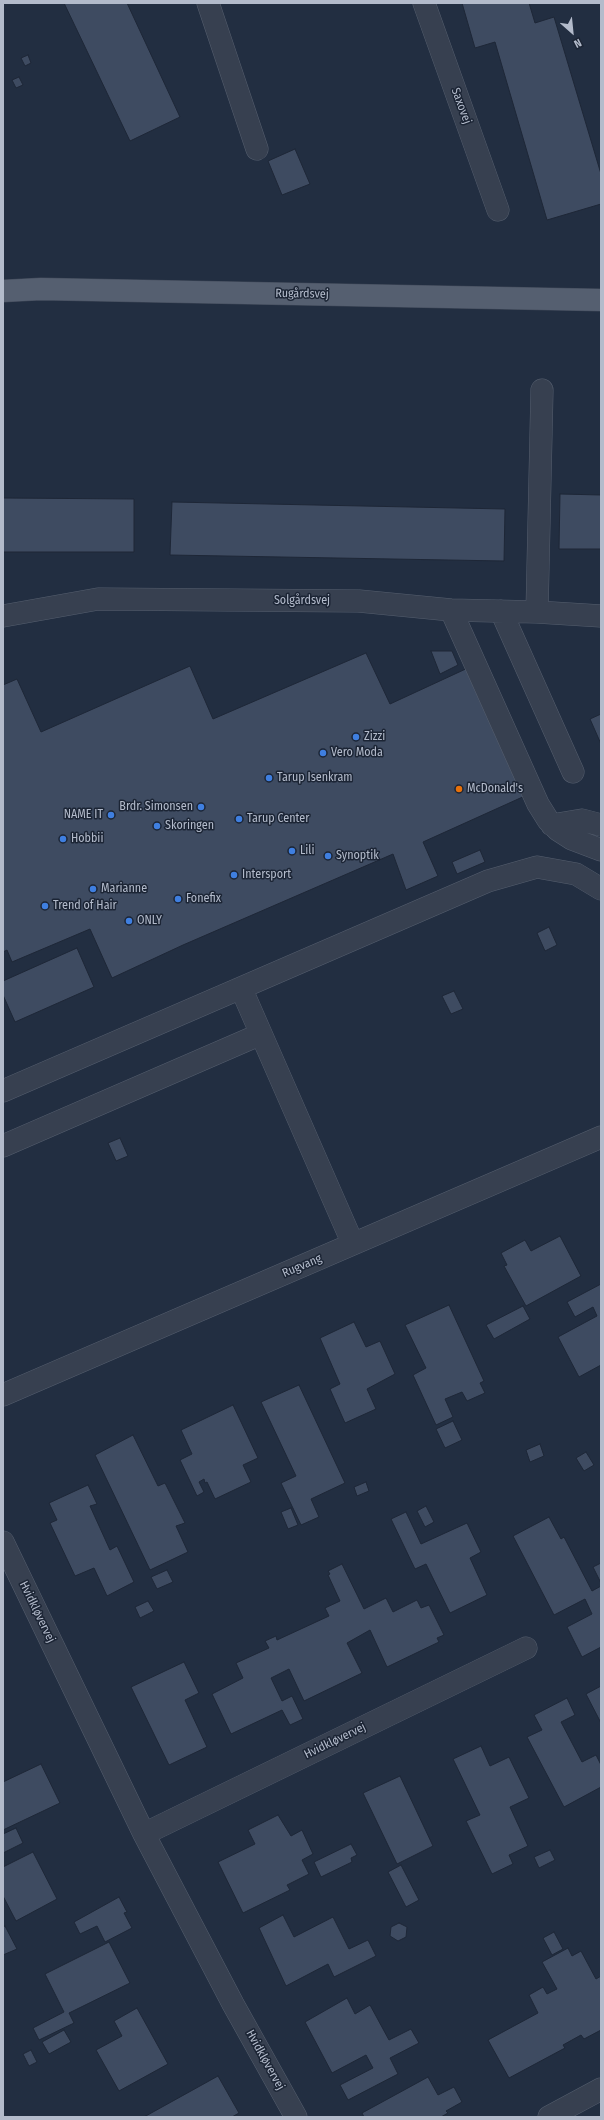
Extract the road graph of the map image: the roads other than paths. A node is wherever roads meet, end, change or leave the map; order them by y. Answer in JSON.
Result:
{"nodes":[{"id":1,"x":208,"y":3,"type":"edge"},
{"id":2,"x":424,"y":3,"type":"edge"},
{"id":3,"x":257,"y":149,"type":"dead end"},
{"id":4,"x":498,"y":210,"type":"dead end"},
{"id":5,"x":3,"y":291,"type":"edge"},
{"id":6,"x":601,"y":300,"type":"edge"},
{"id":7,"x":542,"y":390,"type":"dead end"},
{"id":8,"x":451,"y":610,"type":"junction"},
{"id":9,"x":501,"y":610,"type":"junction"},
{"id":10,"x":537,"y":612,"type":"junction"},
{"id":11,"x":3,"y":616,"type":"edge"},
{"id":12,"x":601,"y":616,"type":"edge"},
{"id":13,"x":573,"y":772,"type":"dead end"},
{"id":14,"x":552,"y":825,"type":"junction"},
{"id":15,"x":601,"y":825,"type":"edge"},
{"id":16,"x":601,"y":850,"type":"edge"},
{"id":17,"x":601,"y":889,"type":"edge"},
{"id":18,"x":241,"y":988,"type":"junction"},
{"id":19,"x":262,"y":1034,"type":"junction"},
{"id":20,"x":3,"y":1091,"type":"edge"},
{"id":21,"x":601,"y":1137,"type":"edge"},
{"id":22,"x":3,"y":1146,"type":"edge"},
{"id":23,"x":353,"y":1244,"type":"junction"},
{"id":24,"x":3,"y":1395,"type":"edge"},
{"id":25,"x":3,"y":1542,"type":"edge"},
{"id":26,"x":526,"y":1648,"type":"dead end"},
{"id":27,"x":144,"y":1834,"type":"junction"},
{"id":28,"x":601,"y":2089,"type":"edge"},
{"id":29,"x":296,"y":2117,"type":"edge"},
{"id":30,"x":549,"y":2117,"type":"edge"}],
"edges":[{"from":1,"to":3,"type":"street"},
{"from":2,"to":4,"type":"street","name":"Saxovej"},
{"from":5,"to":6,"type":"main road","name":"Rugårdsvej"},
{"from":7,"to":10,"type":"street"},
{"from":8,"to":9,"type":"street","name":"Solgårdsvej"},
{"from":8,"to":11,"type":"street","name":"Solgårdsvej"},
{"from":8,"to":14,"type":"street"},
{"from":9,"to":10,"type":"street","name":"Solgårdsvej"},
{"from":9,"to":13,"type":"street"},
{"from":10,"to":12,"type":"street","name":"Solgårdsvej"},
{"from":14,"to":15,"type":"street"},
{"from":14,"to":16,"type":"street"},
{"from":17,"to":18,"type":"street"},
{"from":18,"to":19,"type":"street"},
{"from":18,"to":20,"type":"street"},
{"from":19,"to":22,"type":"street"},
{"from":19,"to":23,"type":"street"},
{"from":21,"to":23,"type":"street","name":"Rugvang"},
{"from":23,"to":24,"type":"street","name":"Rugvang"},
{"from":25,"to":27,"type":"street","name":"Hvidkløvervej"},
{"from":26,"to":27,"type":"street","name":"Hvidkløvervej"},
{"from":27,"to":29,"type":"street","name":"Hvidkløvervej"},
{"from":28,"to":30,"type":"street"}]}
